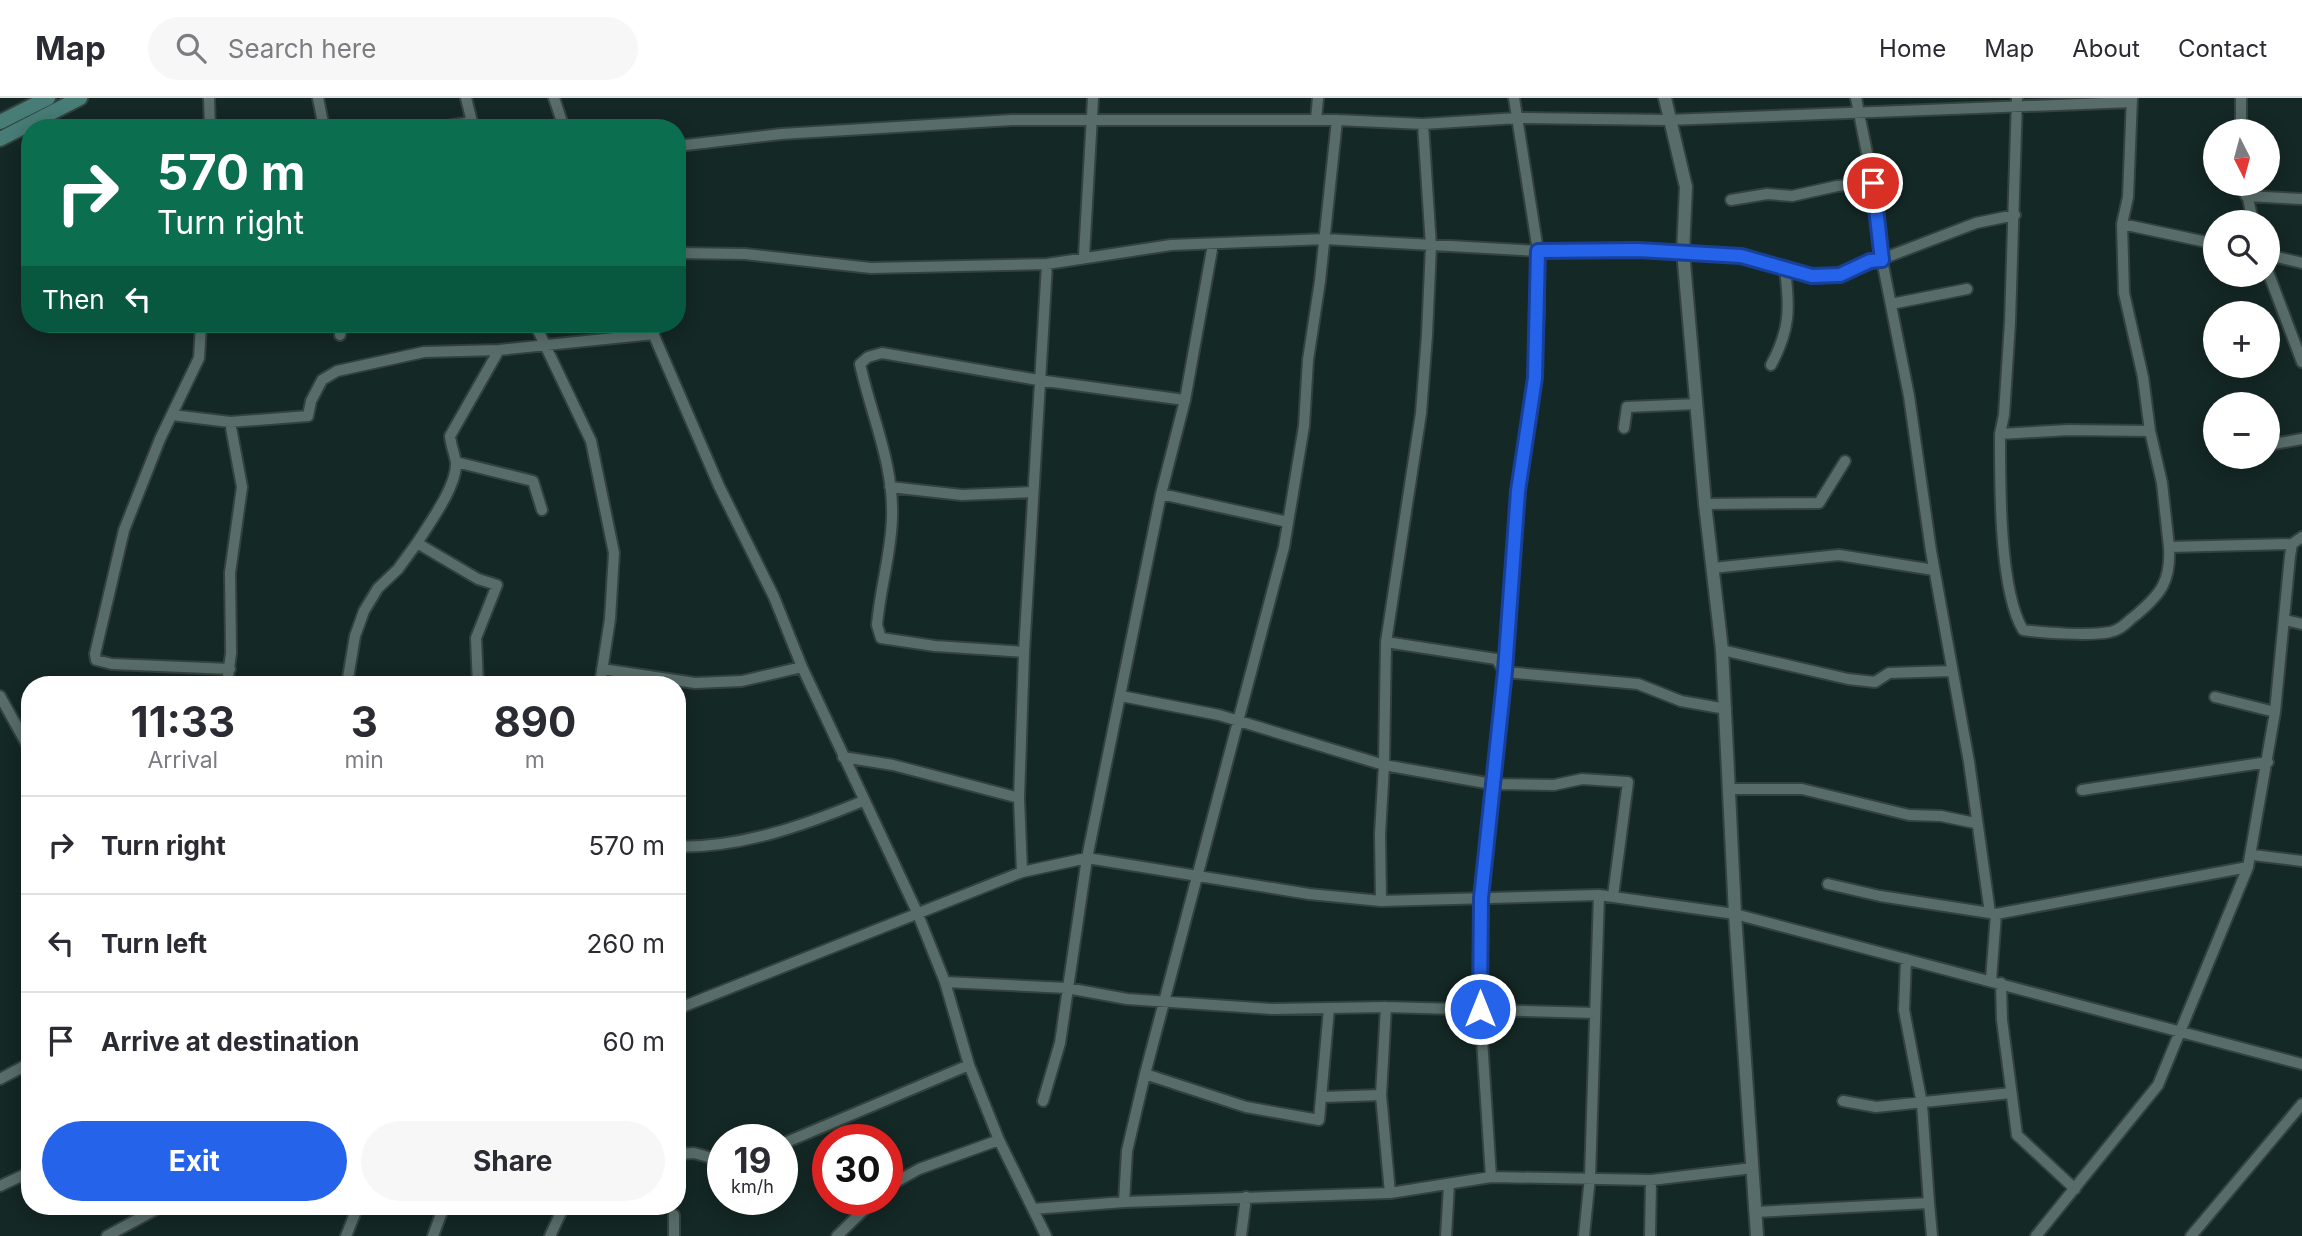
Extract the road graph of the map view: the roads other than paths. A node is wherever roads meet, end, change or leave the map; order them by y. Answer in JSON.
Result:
{"nodes":[{"id":1,"x":48,"y":98,"type":"edge"},
{"id":2,"x":80,"y":98,"type":"edge"},
{"id":3,"x":209,"y":98,"type":"edge"},
{"id":4,"x":318,"y":98,"type":"edge"},
{"id":5,"x":466,"y":98,"type":"edge"},
{"id":6,"x":554,"y":98,"type":"edge"},
{"id":7,"x":1093,"y":98,"type":"edge"},
{"id":8,"x":1318,"y":98,"type":"edge"},
{"id":9,"x":1514,"y":98,"type":"edge"},
{"id":10,"x":1665,"y":98,"type":"edge"},
{"id":11,"x":1856,"y":98,"type":"edge"},
{"id":12,"x":2241,"y":98,"type":"edge"},
{"id":13,"x":2132,"y":100,"type":"edge"},
{"id":14,"x":25,"y":103,"type":"edge"},
{"id":15,"x":2017,"y":103,"type":"edge"},
{"id":16,"x":1859,"y":115,"type":"junction"},
{"id":17,"x":1517,"y":118,"type":"junction"},
{"id":18,"x":38,"y":119,"type":"edge"},
{"id":19,"x":210,"y":119,"type":"edge"},
{"id":20,"x":322,"y":119,"type":"edge"},
{"id":21,"x":471,"y":119,"type":"edge"},
{"id":22,"x":561,"y":119,"type":"edge"},
{"id":23,"x":2241,"y":119,"type":"edge"},
{"id":24,"x":1316,"y":120,"type":"junction"},
{"id":25,"x":1337,"y":120,"type":"junction"},
{"id":26,"x":1668,"y":120,"type":"junction"},
{"id":27,"x":1093,"y":121,"type":"junction"},
{"id":28,"x":0,"y":122,"type":"edge"},
{"id":29,"x":1423,"y":124,"type":"junction"},
{"id":30,"x":21,"y":128,"type":"edge"},
{"id":31,"x":0,"y":138,"type":"edge"},
{"id":32,"x":686,"y":145,"type":"edge"},
{"id":33,"x":1873,"y":183,"type":"junction"},
{"id":34,"x":2246,"y":197,"type":"joint"},
{"id":35,"x":2302,"y":199,"type":"edge"},
{"id":36,"x":1731,"y":200,"type":"dead end"},
{"id":37,"x":2250,"y":210,"type":"edge"},
{"id":38,"x":2015,"y":215,"type":"junction"},
{"id":39,"x":2123,"y":224,"type":"junction"},
{"id":40,"x":1325,"y":239,"type":"junction"},
{"id":41,"x":2203,"y":241,"type":"edge"},
{"id":42,"x":1213,"y":244,"type":"junction"},
{"id":43,"x":1431,"y":246,"type":"junction"},
{"id":44,"x":1538,"y":251,"type":"junction"},
{"id":45,"x":1683,"y":251,"type":"junction"},
{"id":46,"x":686,"y":253,"type":"edge"},
{"id":47,"x":1084,"y":256,"type":"junction"},
{"id":48,"x":2280,"y":258,"type":"edge"},
{"id":49,"x":1882,"y":260,"type":"junction"},
{"id":50,"x":2302,"y":263,"type":"edge"},
{"id":51,"x":1046,"y":264,"type":"junction"},
{"id":52,"x":1785,"y":270,"type":"junction"},
{"id":53,"x":2274,"y":287,"type":"edge"},
{"id":54,"x":1967,"y":289,"type":"dead end"},
{"id":55,"x":1891,"y":304,"type":"junction"},
{"id":56,"x":200,"y":333,"type":"edge"},
{"id":57,"x":537,"y":333,"type":"edge"},
{"id":58,"x":622,"y":333,"type":"edge"},
{"id":59,"x":654,"y":333,"type":"edge"},
{"id":60,"x":546,"y":343,"type":"junction"},
{"id":61,"x":499,"y":350,"type":"junction"},
{"id":62,"x":2302,"y":362,"type":"edge"},
{"id":63,"x":1772,"y":365,"type":"dead end"},
{"id":64,"x":1038,"y":380,"type":"junction"},
{"id":65,"x":1185,"y":400,"type":"junction"},
{"id":66,"x":1698,"y":404,"type":"junction"},
{"id":67,"x":172,"y":415,"type":"junction"},
{"id":68,"x":230,"y":422,"type":"junction"},
{"id":69,"x":1624,"y":428,"type":"dead end"},
{"id":70,"x":2150,"y":431,"type":"junction"},
{"id":71,"x":2000,"y":435,"type":"junction"},
{"id":72,"x":2302,"y":439,"type":"edge"},
{"id":73,"x":2280,"y":443,"type":"edge"},
{"id":74,"x":1845,"y":461,"type":"dead end"},
{"id":75,"x":456,"y":462,"type":"junction"},
{"id":76,"x":891,"y":487,"type":"junction"},
{"id":77,"x":1034,"y":492,"type":"junction"},
{"id":78,"x":1161,"y":494,"type":"junction"},
{"id":79,"x":1705,"y":504,"type":"junction"},
{"id":80,"x":542,"y":510,"type":"dead end"},
{"id":81,"x":1288,"y":522,"type":"junction"},
{"id":82,"x":2302,"y":537,"type":"edge"},
{"id":83,"x":417,"y":543,"type":"junction"},
{"id":84,"x":2292,"y":544,"type":"junction"},
{"id":85,"x":2169,"y":547,"type":"junction"},
{"id":86,"x":2296,"y":557,"type":"edge"},
{"id":87,"x":1713,"y":569,"type":"junction"},
{"id":88,"x":1934,"y":570,"type":"junction"},
{"id":89,"x":2285,"y":620,"type":"junction"},
{"id":90,"x":2302,"y":624,"type":"edge"},
{"id":91,"x":1386,"y":642,"type":"junction"},
{"id":92,"x":1722,"y":650,"type":"junction"},
{"id":93,"x":1024,"y":652,"type":"junction"},
{"id":94,"x":802,"y":667,"type":"junction"},
{"id":95,"x":230,"y":669,"type":"junction"},
{"id":96,"x":602,"y":669,"type":"junction"},
{"id":97,"x":1505,"y":671,"type":"junction"},
{"id":98,"x":1951,"y":671,"type":"junction"},
{"id":99,"x":229,"y":676,"type":"edge"},
{"id":100,"x":348,"y":676,"type":"edge"},
{"id":101,"x":478,"y":676,"type":"edge"},
{"id":102,"x":601,"y":676,"type":"edge"},
{"id":103,"x":648,"y":676,"type":"edge"},
{"id":104,"x":686,"y":682,"type":"edge"},
{"id":105,"x":0,"y":696,"type":"edge"},
{"id":106,"x":1121,"y":696,"type":"junction"},
{"id":107,"x":2215,"y":697,"type":"dead end"},
{"id":108,"x":1726,"y":709,"type":"junction"},
{"id":109,"x":2275,"y":712,"type":"junction"},
{"id":110,"x":1240,"y":721,"type":"junction"},
{"id":111,"x":21,"y":734,"type":"edge"},
{"id":112,"x":843,"y":757,"type":"junction"},
{"id":113,"x":2268,"y":762,"type":"junction"},
{"id":114,"x":1384,"y":765,"type":"junction"},
{"id":115,"x":1492,"y":784,"type":"junction"},
{"id":116,"x":1730,"y":789,"type":"junction"},
{"id":117,"x":2082,"y":790,"type":"dead end"},
{"id":118,"x":1019,"y":798,"type":"junction"},
{"id":119,"x":863,"y":801,"type":"junction"},
{"id":120,"x":1975,"y":823,"type":"junction"},
{"id":121,"x":686,"y":846,"type":"edge"},
{"id":122,"x":2252,"y":855,"type":"junction"},
{"id":123,"x":1087,"y":858,"type":"junction"},
{"id":124,"x":2302,"y":861,"type":"edge"},
{"id":125,"x":2248,"y":867,"type":"junction"},
{"id":126,"x":1021,"y":872,"type":"junction"},
{"id":127,"x":1197,"y":874,"type":"junction"},
{"id":128,"x":1828,"y":884,"type":"dead end"},
{"id":129,"x":1599,"y":895,"type":"junction"},
{"id":130,"x":1613,"y":896,"type":"junction"},
{"id":131,"x":1481,"y":898,"type":"junction"},
{"id":132,"x":1381,"y":901,"type":"junction"},
{"id":133,"x":917,"y":912,"type":"junction"},
{"id":134,"x":1993,"y":913,"type":"junction"},
{"id":135,"x":1735,"y":914,"type":"junction"},
{"id":136,"x":1906,"y":959,"type":"junction"},
{"id":137,"x":1996,"y":981,"type":"junction"},
{"id":138,"x":946,"y":982,"type":"junction"},
{"id":139,"x":1067,"y":988,"type":"junction"},
{"id":140,"x":1164,"y":1002,"type":"junction"},
{"id":141,"x":686,"y":1006,"type":"edge"},
{"id":142,"x":1386,"y":1007,"type":"junction"},
{"id":143,"x":1329,"y":1009,"type":"junction"},
{"id":144,"x":1480,"y":1009,"type":"junction"},
{"id":145,"x":1595,"y":1013,"type":"junction"},
{"id":146,"x":2180,"y":1029,"type":"junction"},
{"id":147,"x":2302,"y":1064,"type":"edge"},
{"id":148,"x":969,"y":1065,"type":"junction"},
{"id":149,"x":21,"y":1068,"type":"edge"},
{"id":150,"x":1145,"y":1074,"type":"junction"},
{"id":151,"x":0,"y":1079,"type":"edge"},
{"id":152,"x":2011,"y":1093,"type":"junction"},
{"id":153,"x":1381,"y":1095,"type":"junction"},
{"id":154,"x":1323,"y":1097,"type":"junction"},
{"id":155,"x":1043,"y":1101,"type":"dead end"},
{"id":156,"x":1843,"y":1101,"type":"dead end"},
{"id":157,"x":1922,"y":1104,"type":"junction"},
{"id":158,"x":2302,"y":1104,"type":"edge"},
{"id":159,"x":798,"y":1137,"type":"edge"},
{"id":160,"x":999,"y":1140,"type":"junction"},
{"id":161,"x":686,"y":1153,"type":"edge"},
{"id":162,"x":707,"y":1157,"type":"edge"},
{"id":163,"x":1753,"y":1168,"type":"junction"},
{"id":164,"x":21,"y":1176,"type":"edge"},
{"id":165,"x":1491,"y":1177,"type":"junction"},
{"id":166,"x":903,"y":1178,"type":"edge"},
{"id":167,"x":1590,"y":1178,"type":"junction"},
{"id":168,"x":1651,"y":1180,"type":"junction"},
{"id":169,"x":1449,"y":1185,"type":"junction"},
{"id":170,"x":0,"y":1186,"type":"edge"},
{"id":171,"x":2075,"y":1189,"type":"junction"},
{"id":172,"x":1390,"y":1194,"type":"junction"},
{"id":173,"x":1246,"y":1197,"type":"junction"},
{"id":174,"x":1124,"y":1202,"type":"junction"},
{"id":175,"x":1929,"y":1203,"type":"junction"},
{"id":176,"x":1033,"y":1209,"type":"junction"},
{"id":177,"x":1756,"y":1212,"type":"junction"},
{"id":178,"x":146,"y":1215,"type":"edge"},
{"id":179,"x":354,"y":1215,"type":"edge"},
{"id":180,"x":441,"y":1215,"type":"edge"},
{"id":181,"x":560,"y":1215,"type":"edge"},
{"id":182,"x":674,"y":1215,"type":"dead end"},
{"id":183,"x":859,"y":1215,"type":"edge"},
{"id":184,"x":347,"y":1234,"type":"edge"},
{"id":185,"x":107,"y":1236,"type":"edge"},
{"id":186,"x":361,"y":1236,"type":"edge"},
{"id":187,"x":433,"y":1236,"type":"edge"},
{"id":188,"x":550,"y":1236,"type":"edge"},
{"id":189,"x":674,"y":1236,"type":"edge"},
{"id":190,"x":837,"y":1236,"type":"edge"},
{"id":191,"x":1046,"y":1236,"type":"edge"},
{"id":192,"x":1241,"y":1236,"type":"edge"},
{"id":193,"x":1446,"y":1236,"type":"edge"},
{"id":194,"x":1584,"y":1236,"type":"edge"},
{"id":195,"x":1650,"y":1236,"type":"edge"},
{"id":196,"x":1757,"y":1236,"type":"edge"},
{"id":197,"x":1932,"y":1236,"type":"edge"},
{"id":198,"x":2036,"y":1236,"type":"edge"},
{"id":199,"x":2191,"y":1236,"type":"edge"}],
"edges":[{"from":1,"to":14,"type":"main road"},
{"from":2,"to":18,"type":"main road"},
{"from":3,"to":19,"type":"street"},
{"from":4,"to":20,"type":"street"},
{"from":5,"to":21,"type":"street"},
{"from":6,"to":22,"type":"street"},
{"from":7,"to":27,"type":"street"},
{"from":8,"to":24,"type":"street"},
{"from":9,"to":17,"type":"street"},
{"from":10,"to":26,"type":"street"},
{"from":11,"to":16,"type":"street"},
{"from":12,"to":23,"type":"street"},
{"from":13,"to":15,"type":"street"},
{"from":13,"to":39,"type":"street"},
{"from":14,"to":28,"type":"main road"},
{"from":15,"to":16,"type":"street"},
{"from":15,"to":38,"type":"street"},
{"from":16,"to":26,"type":"street"},
{"from":16,"to":33,"type":"street"},
{"from":17,"to":26,"type":"street"},
{"from":17,"to":29,"type":"street"},
{"from":17,"to":44,"type":"street"},
{"from":24,"to":25,"type":"street"},
{"from":24,"to":27,"type":"street"},
{"from":25,"to":29,"type":"street"},
{"from":25,"to":40,"type":"street"},
{"from":26,"to":45,"type":"street"},
{"from":27,"to":32,"type":"street"},
{"from":27,"to":47,"type":"street"},
{"from":29,"to":43,"type":"street"},
{"from":30,"to":31,"type":"main road"},
{"from":33,"to":36,"type":"street"},
{"from":33,"to":49,"type":"street"},
{"from":34,"to":35,"type":"street"},
{"from":34,"to":37,"type":"street"},
{"from":38,"to":49,"type":"street"},
{"from":38,"to":71,"type":"street"},
{"from":39,"to":41,"type":"street"},
{"from":39,"to":70,"type":"street"},
{"from":40,"to":42,"type":"street"},
{"from":40,"to":43,"type":"street"},
{"from":40,"to":81,"type":"street"},
{"from":42,"to":47,"type":"street"},
{"from":42,"to":65,"type":"street"},
{"from":43,"to":44,"type":"street"},
{"from":43,"to":91,"type":"street"},
{"from":44,"to":45,"type":"street"},
{"from":44,"to":97,"type":"street"},
{"from":45,"to":52,"type":"street"},
{"from":45,"to":66,"type":"street"},
{"from":46,"to":51,"type":"street"},
{"from":47,"to":51,"type":"street"},
{"from":48,"to":50,"type":"street"},
{"from":49,"to":52,"type":"street"},
{"from":49,"to":55,"type":"street"},
{"from":51,"to":64,"type":"street"},
{"from":52,"to":63,"type":"street"},
{"from":53,"to":62,"type":"street"},
{"from":54,"to":55,"type":"street"},
{"from":55,"to":88,"type":"street"},
{"from":56,"to":67,"type":"street"},
{"from":57,"to":60,"type":"street"},
{"from":58,"to":60,"type":"street"},
{"from":59,"to":94,"type":"street"},
{"from":60,"to":61,"type":"street"},
{"from":60,"to":96,"type":"street"},
{"from":61,"to":68,"type":"street"},
{"from":61,"to":75,"type":"street"},
{"from":64,"to":65,"type":"street"},
{"from":64,"to":76,"type":"street"},
{"from":64,"to":77,"type":"street"},
{"from":65,"to":78,"type":"street"},
{"from":66,"to":69,"type":"street"},
{"from":66,"to":79,"type":"street"},
{"from":67,"to":68,"type":"street"},
{"from":67,"to":95,"type":"street"},
{"from":68,"to":95,"type":"street"},
{"from":70,"to":71,"type":"street"},
{"from":70,"to":85,"type":"street"},
{"from":71,"to":85,"type":"street"},
{"from":72,"to":73,"type":"street"},
{"from":74,"to":79,"type":"street"},
{"from":75,"to":80,"type":"street"},
{"from":75,"to":83,"type":"street"},
{"from":76,"to":77,"type":"street"},
{"from":76,"to":93,"type":"street"},
{"from":77,"to":93,"type":"street"},
{"from":78,"to":81,"type":"street"},
{"from":78,"to":106,"type":"street"},
{"from":79,"to":87,"type":"street"},
{"from":81,"to":110,"type":"street"},
{"from":82,"to":84,"type":"street"},
{"from":83,"to":100,"type":"street"},
{"from":83,"to":101,"type":"street"},
{"from":84,"to":85,"type":"street"},
{"from":84,"to":86,"type":"street"},
{"from":86,"to":89,"type":"street"},
{"from":87,"to":88,"type":"street"},
{"from":87,"to":92,"type":"street"},
{"from":88,"to":98,"type":"street"},
{"from":89,"to":90,"type":"street"},
{"from":89,"to":109,"type":"street"},
{"from":91,"to":97,"type":"street"},
{"from":91,"to":114,"type":"street"},
{"from":92,"to":98,"type":"street"},
{"from":92,"to":108,"type":"street"},
{"from":93,"to":118,"type":"street"},
{"from":94,"to":104,"type":"street"},
{"from":94,"to":112,"type":"street"},
{"from":95,"to":99,"type":"street"},
{"from":96,"to":102,"type":"street"},
{"from":96,"to":103,"type":"street"},
{"from":97,"to":108,"type":"street"},
{"from":97,"to":115,"type":"street"},
{"from":98,"to":120,"type":"street"},
{"from":105,"to":111,"type":"street"},
{"from":106,"to":110,"type":"street"},
{"from":106,"to":123,"type":"street"},
{"from":107,"to":109,"type":"street"},
{"from":108,"to":116,"type":"street"},
{"from":109,"to":113,"type":"street"},
{"from":110,"to":114,"type":"street"},
{"from":110,"to":127,"type":"street"},
{"from":112,"to":118,"type":"street"},
{"from":112,"to":119,"type":"street"},
{"from":113,"to":117,"type":"street"},
{"from":113,"to":122,"type":"street"},
{"from":114,"to":115,"type":"street"},
{"from":114,"to":132,"type":"street"},
{"from":115,"to":130,"type":"street"},
{"from":115,"to":131,"type":"street"},
{"from":116,"to":120,"type":"street"},
{"from":116,"to":135,"type":"street"},
{"from":118,"to":126,"type":"street"},
{"from":119,"to":121,"type":"street"},
{"from":119,"to":133,"type":"street"},
{"from":120,"to":134,"type":"street"},
{"from":122,"to":124,"type":"street"},
{"from":122,"to":125,"type":"street"},
{"from":123,"to":126,"type":"street"},
{"from":123,"to":127,"type":"street"},
{"from":123,"to":139,"type":"street"},
{"from":125,"to":134,"type":"street"},
{"from":125,"to":146,"type":"street"},
{"from":126,"to":133,"type":"street"},
{"from":127,"to":132,"type":"street"},
{"from":127,"to":140,"type":"street"},
{"from":128,"to":134,"type":"street"},
{"from":129,"to":130,"type":"street"},
{"from":129,"to":131,"type":"street"},
{"from":129,"to":145,"type":"street"},
{"from":130,"to":135,"type":"street"},
{"from":131,"to":132,"type":"street"},
{"from":131,"to":144,"type":"street"},
{"from":133,"to":138,"type":"street"},
{"from":133,"to":141,"type":"street"},
{"from":134,"to":137,"type":"street"},
{"from":135,"to":136,"type":"street"},
{"from":135,"to":163,"type":"street"},
{"from":136,"to":137,"type":"street"},
{"from":136,"to":157,"type":"street"},
{"from":137,"to":146,"type":"street"},
{"from":137,"to":152,"type":"street"},
{"from":138,"to":139,"type":"street"},
{"from":138,"to":148,"type":"street"},
{"from":139,"to":140,"type":"street"},
{"from":139,"to":155,"type":"street"},
{"from":140,"to":143,"type":"street"},
{"from":140,"to":150,"type":"street"},
{"from":142,"to":143,"type":"street"},
{"from":142,"to":144,"type":"street"},
{"from":142,"to":153,"type":"street"},
{"from":143,"to":154,"type":"street"},
{"from":144,"to":145,"type":"street"},
{"from":144,"to":165,"type":"street"},
{"from":145,"to":167,"type":"street"},
{"from":146,"to":147,"type":"street"},
{"from":146,"to":171,"type":"street"},
{"from":148,"to":159,"type":"street"},
{"from":148,"to":160,"type":"street"},
{"from":149,"to":151,"type":"street"},
{"from":150,"to":154,"type":"street"},
{"from":150,"to":174,"type":"street"},
{"from":152,"to":157,"type":"street"},
{"from":152,"to":171,"type":"street"},
{"from":153,"to":154,"type":"street"},
{"from":153,"to":172,"type":"street"},
{"from":156,"to":157,"type":"street"},
{"from":157,"to":175,"type":"street"},
{"from":158,"to":199,"type":"street"},
{"from":160,"to":166,"type":"street"},
{"from":160,"to":176,"type":"street"},
{"from":161,"to":162,"type":"street"},
{"from":163,"to":168,"type":"street"},
{"from":163,"to":177,"type":"street"},
{"from":164,"to":170,"type":"street"},
{"from":165,"to":167,"type":"street"},
{"from":165,"to":169,"type":"street"},
{"from":167,"to":168,"type":"street"},
{"from":167,"to":194,"type":"street"},
{"from":168,"to":195,"type":"street"},
{"from":169,"to":172,"type":"street"},
{"from":169,"to":193,"type":"street"},
{"from":171,"to":198,"type":"street"},
{"from":172,"to":173,"type":"street"},
{"from":173,"to":174,"type":"street"},
{"from":173,"to":192,"type":"street"},
{"from":174,"to":176,"type":"street"},
{"from":175,"to":177,"type":"street"},
{"from":175,"to":197,"type":"street"},
{"from":176,"to":191,"type":"street"},
{"from":177,"to":196,"type":"street"},
{"from":178,"to":185,"type":"street"},
{"from":179,"to":184,"type":"street"},
{"from":180,"to":187,"type":"street"},
{"from":181,"to":188,"type":"street"},
{"from":182,"to":189,"type":"street"},
{"from":183,"to":190,"type":"street"},
{"from":184,"to":186,"type":"street"}]}
